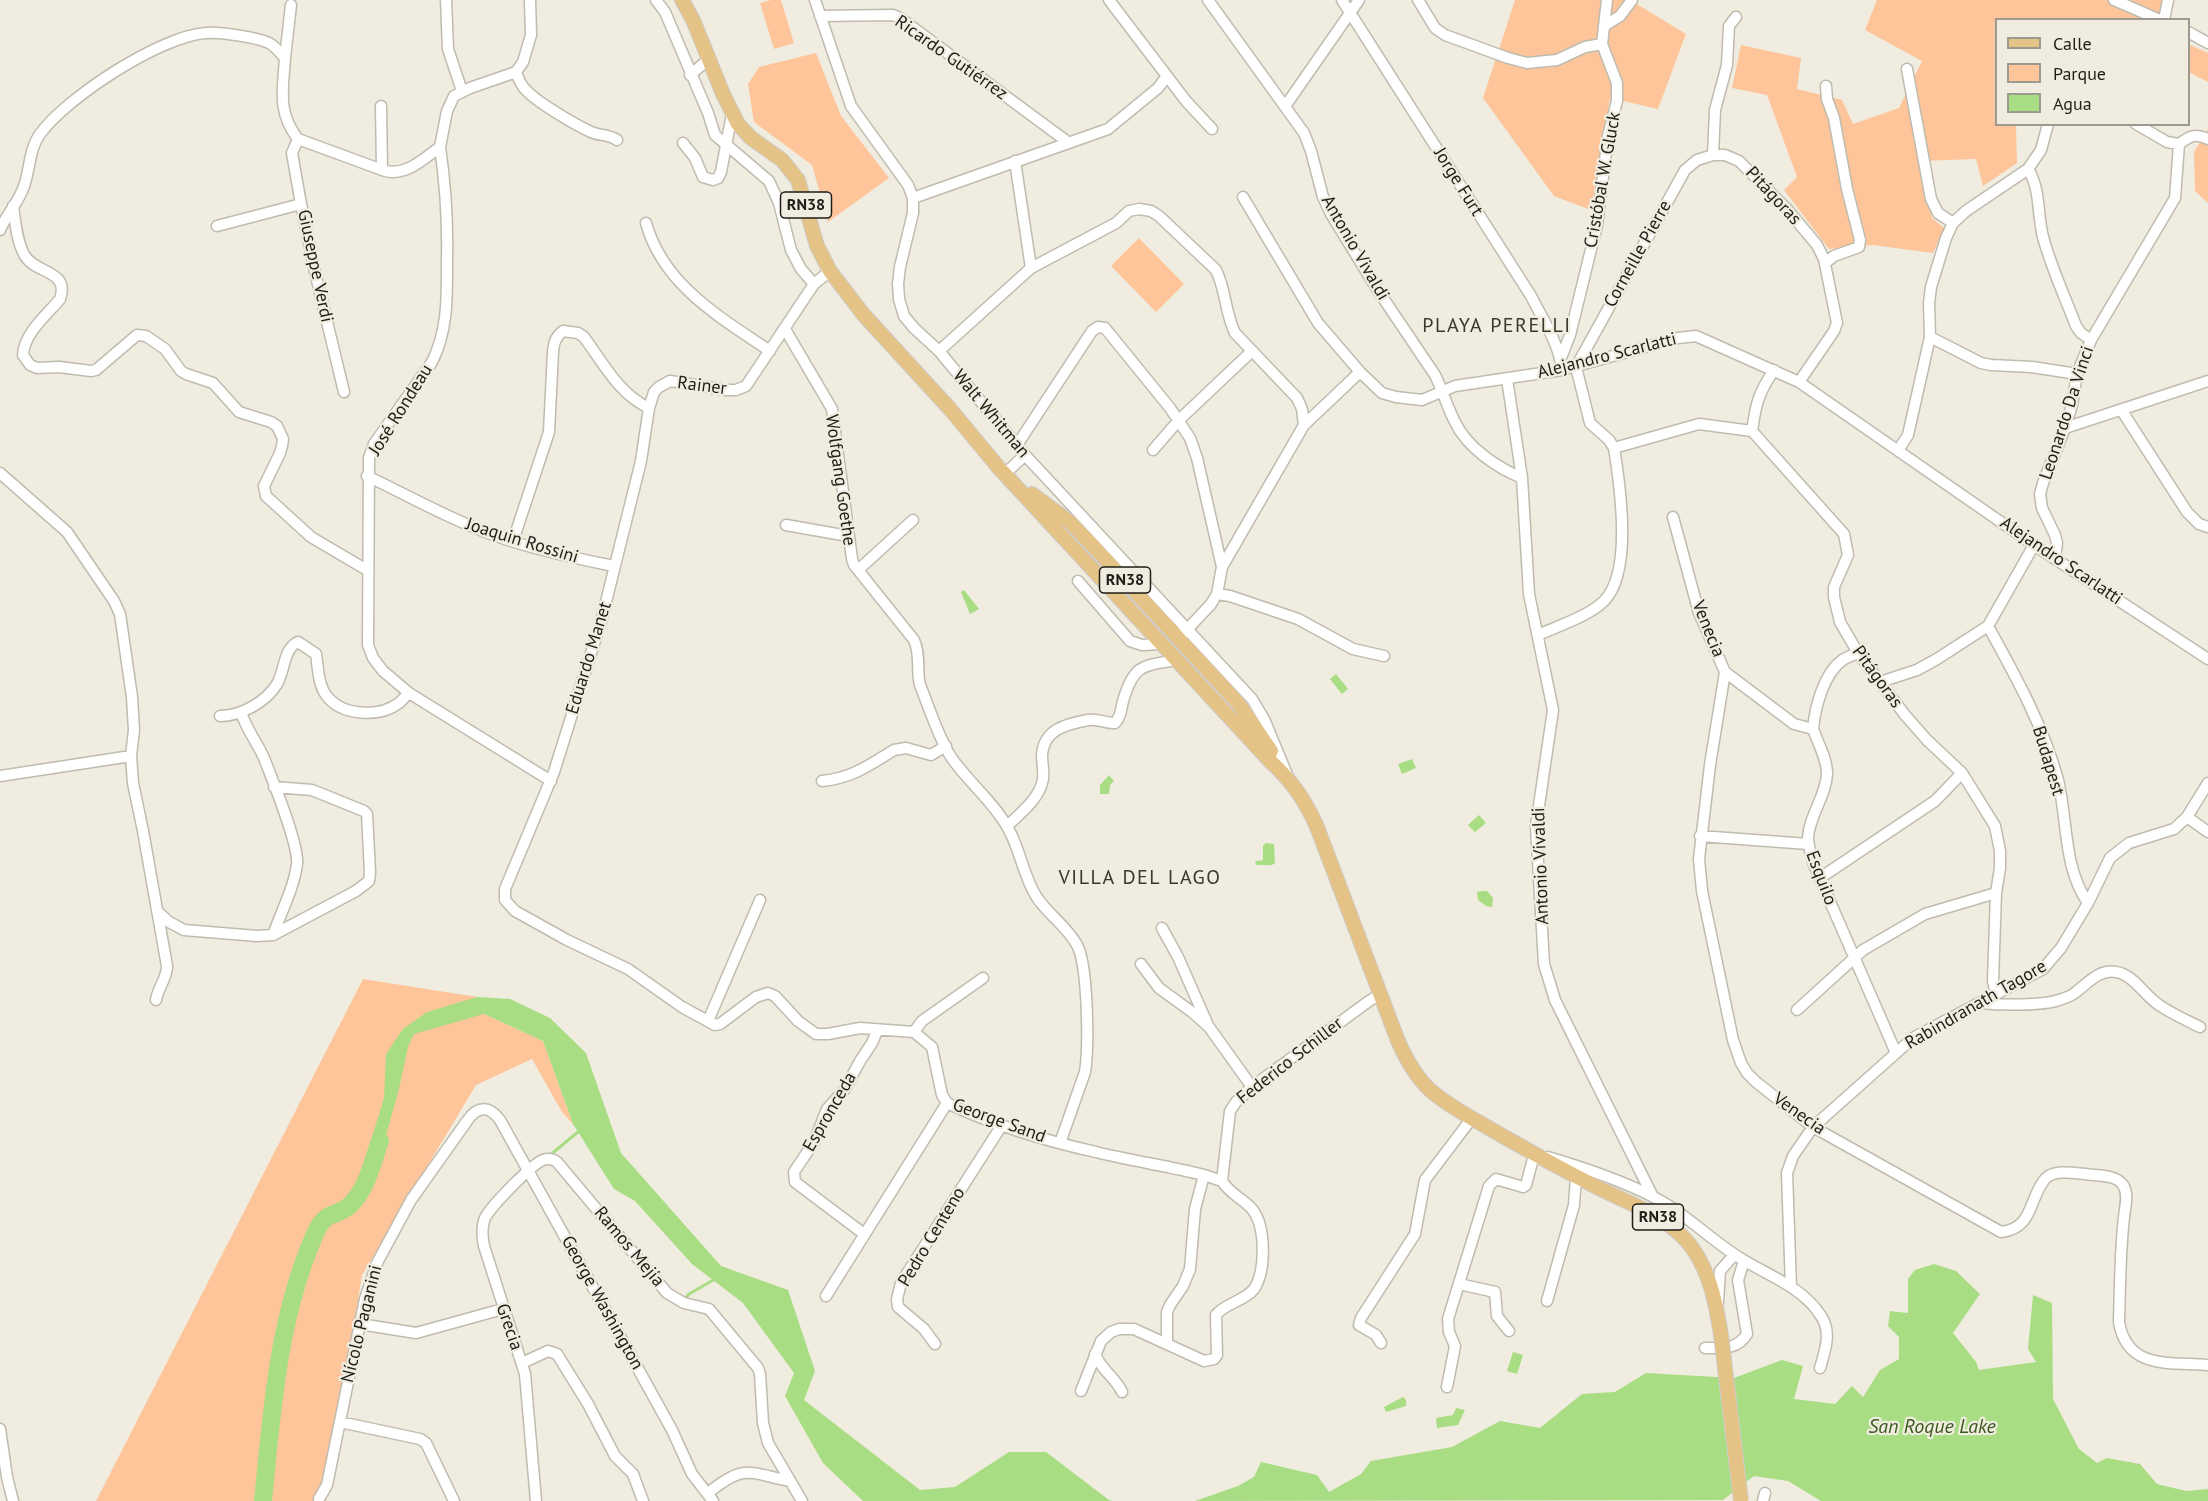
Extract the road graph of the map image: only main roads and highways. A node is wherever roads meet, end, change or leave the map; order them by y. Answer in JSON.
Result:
{"nodes":[{"id":1,"x":682,"y":0,"type":"edge"},
{"id":2,"x":945,"y":404,"type":"junction"},
{"id":3,"x":1081,"y":557,"type":"junction"},
{"id":4,"x":1184,"y":634,"type":"junction"},
{"id":5,"x":1177,"y":660,"type":"junction"},
{"id":6,"x":1287,"y":777,"type":"junction"},
{"id":7,"x":1741,"y":1501,"type":"edge"}],
"edges":[{"from":1,"to":2,"type":"main road","number":"RN38"},
{"from":2,"to":3,"type":"main road","number":"RN38"},
{"from":2,"to":4,"type":"main road","number":"RN38"},
{"from":3,"to":4,"type":"main road"},
{"from":3,"to":5,"type":"main road","number":"RN38"},
{"from":4,"to":5,"type":"main road"},
{"from":4,"to":6,"type":"main road","number":"RN38"},
{"from":5,"to":6,"type":"main road","number":"RN38"},
{"from":6,"to":7,"type":"main road","number":"RN38","bridge":true}]}
